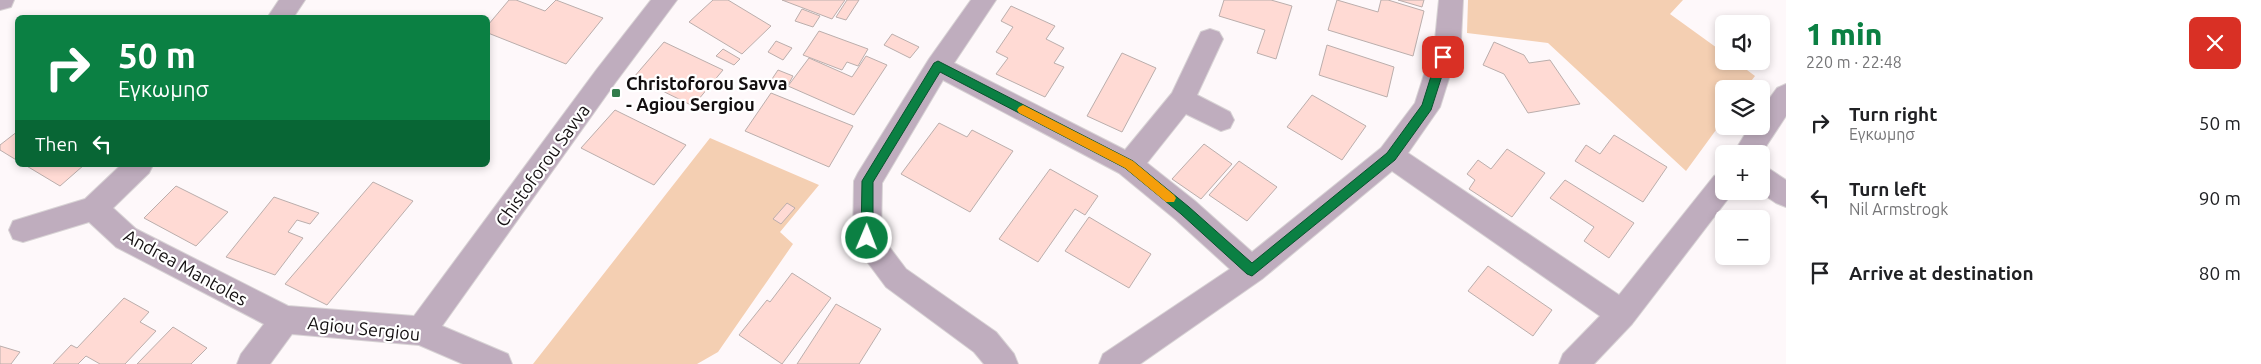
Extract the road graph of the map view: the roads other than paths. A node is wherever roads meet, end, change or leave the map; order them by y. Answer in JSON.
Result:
{"nodes":[{"id":1,"x":293,"y":0,"type":"edge"},
{"id":2,"x":666,"y":0,"type":"edge"},
{"id":3,"x":984,"y":0,"type":"edge"},
{"id":4,"x":1452,"y":0,"type":"edge"},
{"id":5,"x":281,"y":15,"type":"edge"},
{"id":6,"x":1210,"y":39,"type":"dead end"},
{"id":7,"x":938,"y":66,"type":"junction"},
{"id":8,"x":1786,"y":95,"type":"edge"},
{"id":9,"x":1182,"y":100,"type":"junction"},
{"id":10,"x":1221,"y":120,"type":"dead end"},
{"id":11,"x":1752,"y":145,"type":"edge"},
{"id":12,"x":1391,"y":156,"type":"junction"},
{"id":13,"x":1129,"y":165,"type":"junction"},
{"id":14,"x":137,"y":167,"type":"edge"},
{"id":15,"x":1770,"y":184,"type":"edge"},
{"id":16,"x":1715,"y":195,"type":"edge"},
{"id":17,"x":1786,"y":195,"type":"edge"},
{"id":18,"x":94,"y":208,"type":"junction"},
{"id":19,"x":23,"y":230,"type":"dead end"},
{"id":20,"x":1252,"y":270,"type":"junction"},
{"id":21,"x":1622,"y":314,"type":"junction"},
{"id":22,"x":285,"y":320,"type":"junction"},
{"id":23,"x":421,"y":331,"type":"junction"},
{"id":24,"x":252,"y":364,"type":"edge"},
{"id":25,"x":497,"y":364,"type":"edge"},
{"id":26,"x":1003,"y":364,"type":"edge"},
{"id":27,"x":1114,"y":364,"type":"edge"},
{"id":28,"x":1574,"y":364,"type":"edge"}],
"edges":[{"from":1,"to":5,"type":"street"},
{"from":2,"to":23,"type":"street","name":"Chistoforou Savva"},
{"from":3,"to":7,"type":"street"},
{"from":4,"to":12,"type":"street"},
{"from":6,"to":9,"type":"street"},
{"from":7,"to":13,"type":"street"},
{"from":7,"to":26,"type":"street"},
{"from":8,"to":11,"type":"street"},
{"from":9,"to":10,"type":"street"},
{"from":9,"to":13,"type":"street"},
{"from":12,"to":20,"type":"street"},
{"from":12,"to":21,"type":"street"},
{"from":13,"to":20,"type":"street"},
{"from":14,"to":18,"type":"street"},
{"from":15,"to":17,"type":"street"},
{"from":16,"to":21,"type":"street"},
{"from":18,"to":19,"type":"street"},
{"from":18,"to":22,"type":"street","name":"Andrea Mantoles"},
{"from":20,"to":27,"type":"street"},
{"from":21,"to":28,"type":"street"},
{"from":22,"to":23,"type":"street","name":"Agiou Sergiou"},
{"from":22,"to":24,"type":"street"},
{"from":23,"to":25,"type":"street","name":"Agiou Sergiou"}]}
